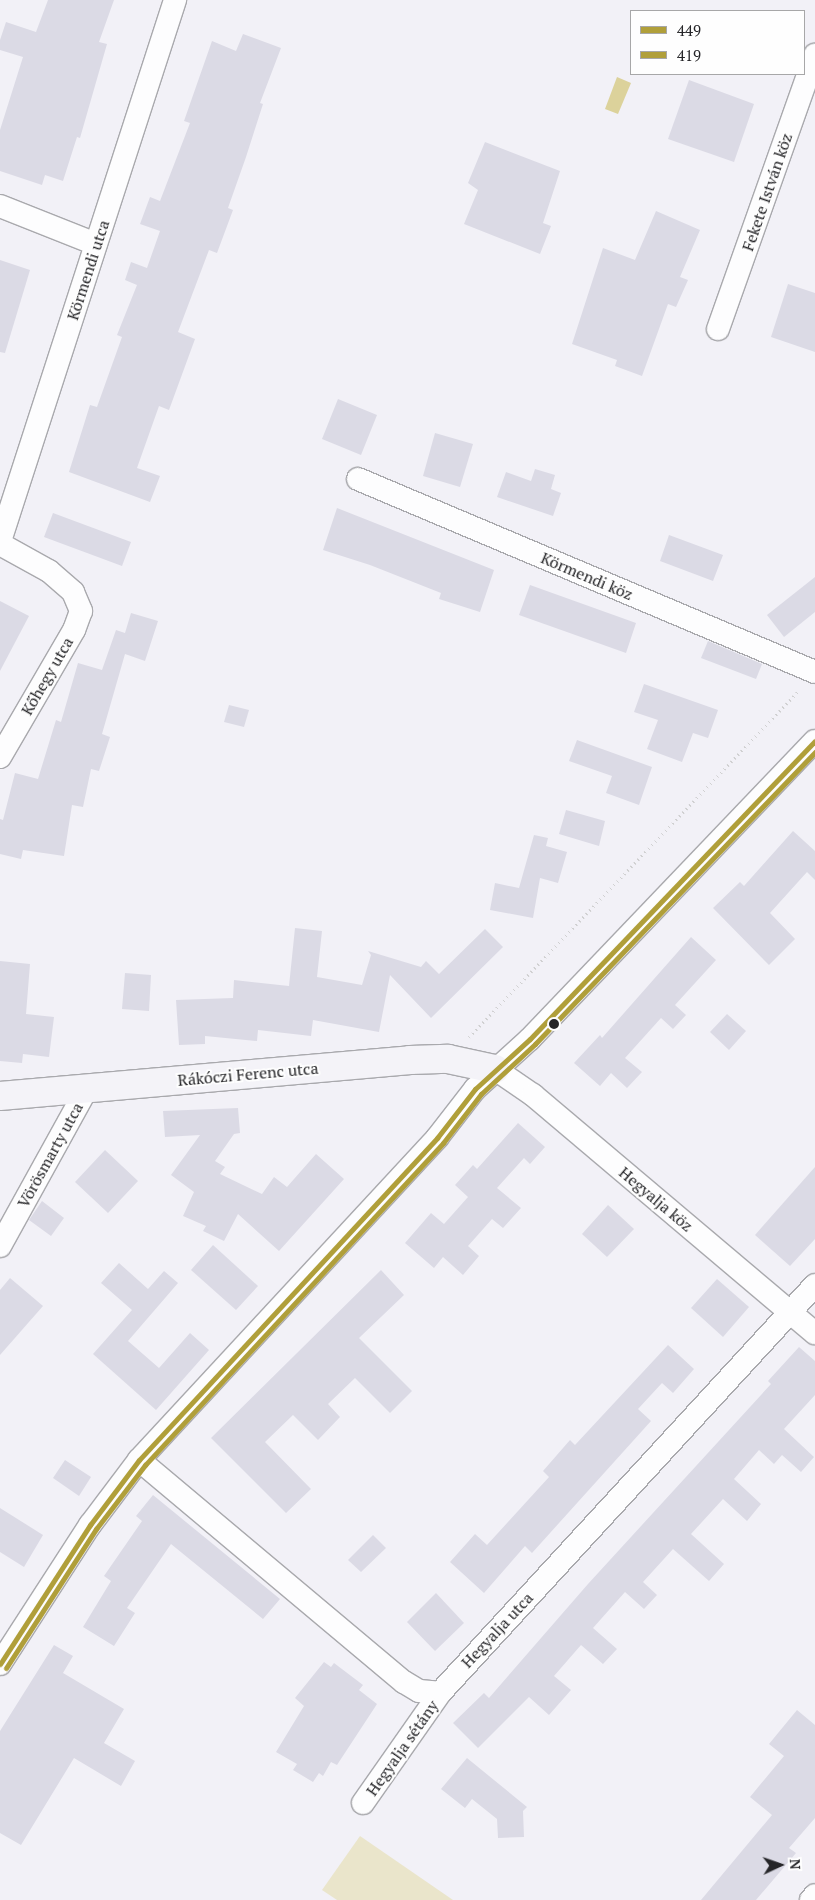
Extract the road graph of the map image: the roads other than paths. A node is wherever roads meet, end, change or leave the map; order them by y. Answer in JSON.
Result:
{"nodes":[{"id":1,"x":175,"y":0,"type":"edge"},
{"id":2,"x":815,"y":55,"type":"edge"},
{"id":3,"x":0,"y":206,"type":"edge"},
{"id":4,"x":96,"y":244,"type":"junction"},
{"id":5,"x":718,"y":329,"type":"dead end"},
{"id":6,"x":358,"y":479,"type":"dead end"},
{"id":7,"x":0,"y":542,"type":"edge"},
{"id":8,"x":808,"y":680,"type":"edge"},
{"id":9,"x":815,"y":740,"type":"edge"},
{"id":10,"x":0,"y":757,"type":"edge"},
{"id":11,"x":495,"y":1068,"type":"junction"},
{"id":12,"x":86,"y":1090,"type":"junction"},
{"id":13,"x":0,"y":1096,"type":"edge"},
{"id":14,"x":0,"y":1246,"type":"edge"},
{"id":15,"x":815,"y":1285,"type":"edge"},
{"id":16,"x":790,"y":1312,"type":"junction"},
{"id":17,"x":815,"y":1333,"type":"edge"},
{"id":18,"x":139,"y":1460,"type":"junction"},
{"id":19,"x":0,"y":1664,"type":"edge"},
{"id":20,"x":440,"y":1693,"type":"junction"},
{"id":21,"x":364,"y":1803,"type":"dead end"},
{"id":22,"x":815,"y":1894,"type":"edge"},
{"id":23,"x":811,"y":1900,"type":"edge"}],
"edges":[{"from":1,"to":4,"type":"street","name":"Körmendi utca"},
{"from":2,"to":5,"type":"street","name":"Fekete István köz"},
{"from":3,"to":4,"type":"street"},
{"from":4,"to":7,"type":"street","name":"Körmendi utca"},
{"from":6,"to":8,"type":"street","name":"Körmendi köz"},
{"from":7,"to":10,"type":"street","name":"Kőhegy utca"},
{"from":9,"to":11,"type":"street"},
{"from":11,"to":12,"type":"street","name":"Rákóczi Ferenc utca"},
{"from":11,"to":16,"type":"street","name":"Hegyalja köz"},
{"from":11,"to":18,"type":"street"},
{"from":12,"to":13,"type":"street","name":"Rákóczi Ferenc utca"},
{"from":12,"to":14,"type":"street","name":"Vörösmarty utca"},
{"from":15,"to":16,"type":"street","name":"Hegyalja utca"},
{"from":16,"to":17,"type":"street","name":"Hegyalja köz"},
{"from":16,"to":20,"type":"street","name":"Hegyalja utca"},
{"from":18,"to":19,"type":"street"},
{"from":18,"to":20,"type":"street"},
{"from":20,"to":21,"type":"street","name":"Hegyalja sétány"},
{"from":22,"to":23,"type":"street"}]}
